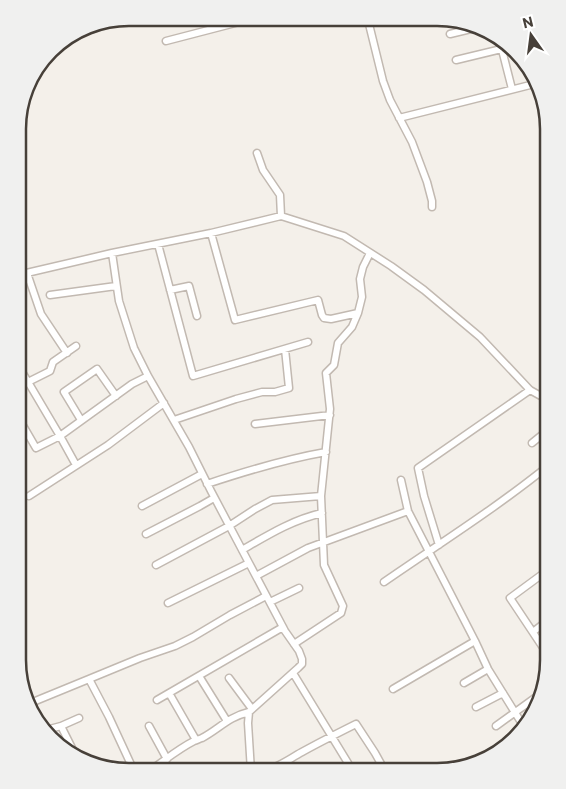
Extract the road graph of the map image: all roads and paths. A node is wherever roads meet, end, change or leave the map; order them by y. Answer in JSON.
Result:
{"nodes":[{"id":1,"x":224,"y":26,"type":"edge"},
{"id":2,"x":370,"y":26,"type":"edge"},
{"id":3,"x":465,"y":30,"type":"edge"},
{"id":4,"x":450,"y":34,"type":"dead end"},
{"id":5,"x":166,"y":41,"type":"dead end"},
{"id":6,"x":502,"y":49,"type":"edge"},
{"id":7,"x":502,"y":50,"type":"edge"},
{"id":8,"x":456,"y":60,"type":"dead end"},
{"id":9,"x":530,"y":85,"type":"edge"},
{"id":10,"x":512,"y":90,"type":"junction"},
{"id":11,"x":399,"y":118,"type":"junction"},
{"id":12,"x":257,"y":153,"type":"dead end"},
{"id":13,"x":432,"y":207,"type":"dead end"},
{"id":14,"x":281,"y":216,"type":"junction"},
{"id":15,"x":211,"y":233,"type":"junction"},
{"id":16,"x":158,"y":244,"type":"junction"},
{"id":17,"x":112,"y":253,"type":"junction"},
{"id":18,"x":370,"y":253,"type":"junction"},
{"id":19,"x":27,"y":273,"type":"joint"},
{"id":20,"x":116,"y":286,"type":"junction"},
{"id":21,"x":170,"y":290,"type":"junction"},
{"id":22,"x":50,"y":295,"type":"dead end"},
{"id":23,"x":358,"y":313,"type":"junction"},
{"id":24,"x":197,"y":316,"type":"dead end"},
{"id":25,"x":308,"y":342,"type":"dead end"},
{"id":26,"x":76,"y":346,"type":"dead end"},
{"id":27,"x":285,"y":349,"type":"junction"},
{"id":28,"x":67,"y":352,"type":"junction"},
{"id":29,"x":148,"y":376,"type":"junction"},
{"id":30,"x":26,"y":379,"type":"edge"},
{"id":31,"x":28,"y":382,"type":"junction"},
{"id":32,"x":530,"y":390,"type":"junction"},
{"id":33,"x":116,"y":396,"type":"junction"},
{"id":34,"x":540,"y":396,"type":"edge"},
{"id":35,"x":164,"y":403,"type":"junction"},
{"id":36,"x":330,"y":415,"type":"junction"},
{"id":37,"x":82,"y":420,"type":"junction"},
{"id":38,"x":174,"y":420,"type":"junction"},
{"id":39,"x":255,"y":424,"type":"dead end"},
{"id":40,"x":26,"y":431,"type":"edge"},
{"id":41,"x":60,"y":436,"type":"junction"},
{"id":42,"x":540,"y":436,"type":"edge"},
{"id":43,"x":532,"y":443,"type":"dead end"},
{"id":44,"x":326,"y":452,"type":"junction"},
{"id":45,"x":76,"y":465,"type":"junction"},
{"id":46,"x":540,"y":473,"type":"edge"},
{"id":47,"x":202,"y":474,"type":"junction"},
{"id":48,"x":401,"y":480,"type":"dead end"},
{"id":49,"x":207,"y":484,"type":"junction"},
{"id":50,"x":28,"y":496,"type":"dead end"},
{"id":51,"x":321,"y":496,"type":"junction"},
{"id":52,"x":214,"y":498,"type":"junction"},
{"id":53,"x":142,"y":506,"type":"dead end"},
{"id":54,"x":408,"y":512,"type":"junction"},
{"id":55,"x":322,"y":513,"type":"junction"},
{"id":56,"x":229,"y":526,"type":"junction"},
{"id":57,"x":146,"y":534,"type":"dead end"},
{"id":58,"x":324,"y":542,"type":"junction"},
{"id":59,"x":440,"y":545,"type":"junction"},
{"id":60,"x":242,"y":550,"type":"junction"},
{"id":61,"x":428,"y":552,"type":"junction"},
{"id":62,"x":248,"y":563,"type":"junction"},
{"id":63,"x":156,"y":565,"type":"dead end"},
{"id":64,"x":256,"y":576,"type":"junction"},
{"id":65,"x":540,"y":576,"type":"edge"},
{"id":66,"x":384,"y":582,"type":"dead end"},
{"id":67,"x":299,"y":588,"type":"dead end"},
{"id":68,"x":268,"y":599,"type":"junction"},
{"id":69,"x":168,"y":603,"type":"dead end"},
{"id":70,"x":540,"y":626,"type":"edge"},
{"id":71,"x":283,"y":627,"type":"junction"},
{"id":72,"x":533,"y":632,"type":"junction"},
{"id":73,"x":476,"y":641,"type":"junction"},
{"id":74,"x":540,"y":643,"type":"edge"},
{"id":75,"x":294,"y":644,"type":"junction"},
{"id":76,"x":488,"y":669,"type":"junction"},
{"id":77,"x":293,"y":673,"type":"junction"},
{"id":78,"x":199,"y":676,"type":"junction"},
{"id":79,"x":229,"y":678,"type":"dead end"},
{"id":80,"x":89,"y":679,"type":"junction"},
{"id":81,"x":464,"y":683,"type":"dead end"},
{"id":82,"x":393,"y":689,"type":"dead end"},
{"id":83,"x":169,"y":693,"type":"junction"},
{"id":84,"x":503,"y":693,"type":"junction"},
{"id":85,"x":157,"y":700,"type":"dead end"},
{"id":86,"x":35,"y":701,"type":"edge"},
{"id":87,"x":531,"y":701,"type":"edge"},
{"id":88,"x":476,"y":707,"type":"dead end"},
{"id":89,"x":250,"y":711,"type":"junction"},
{"id":90,"x":515,"y":712,"type":"junction"},
{"id":91,"x":79,"y":718,"type":"dead end"},
{"id":92,"x":520,"y":720,"type":"edge"},
{"id":93,"x":227,"y":721,"type":"junction"},
{"id":94,"x":61,"y":726,"type":"junction"},
{"id":95,"x":149,"y":726,"type":"dead end"},
{"id":96,"x":496,"y":726,"type":"dead end"},
{"id":97,"x":52,"y":728,"type":"edge"},
{"id":98,"x":332,"y":736,"type":"junction"},
{"id":99,"x":196,"y":740,"type":"junction"},
{"id":100,"x":70,"y":744,"type":"edge"},
{"id":101,"x":167,"y":759,"type":"junction"},
{"id":102,"x":286,"y":762,"type":"edge"},
{"id":103,"x":130,"y":763,"type":"edge"},
{"id":104,"x":161,"y":763,"type":"edge"},
{"id":105,"x":251,"y":763,"type":"edge"},
{"id":106,"x":348,"y":763,"type":"dead end"},
{"id":107,"x":381,"y":763,"type":"edge"}],
"edges":[{"from":1,"to":5,"type":"street"},
{"from":2,"to":11,"type":"street"},
{"from":3,"to":4,"type":"street"},
{"from":6,"to":8,"type":"street"},
{"from":7,"to":10,"type":"street"},
{"from":9,"to":10,"type":"street"},
{"from":10,"to":11,"type":"street"},
{"from":11,"to":13,"type":"street"},
{"from":12,"to":14,"type":"street"},
{"from":14,"to":15,"type":"street"},
{"from":14,"to":18,"type":"street"},
{"from":15,"to":16,"type":"street"},
{"from":15,"to":23,"type":"street"},
{"from":16,"to":17,"type":"street"},
{"from":16,"to":21,"type":"street"},
{"from":17,"to":19,"type":"street"},
{"from":17,"to":20,"type":"street"},
{"from":18,"to":23,"type":"street"},
{"from":18,"to":32,"type":"street"},
{"from":19,"to":28,"type":"street"},
{"from":20,"to":22,"type":"street"},
{"from":20,"to":29,"type":"street"},
{"from":21,"to":24,"type":"street"},
{"from":21,"to":27,"type":"street"},
{"from":23,"to":36,"type":"street"},
{"from":25,"to":27,"type":"street"},
{"from":26,"to":28,"type":"street"},
{"from":27,"to":38,"type":"street"},
{"from":28,"to":31,"type":"street"},
{"from":29,"to":33,"type":"street"},
{"from":29,"to":35,"type":"street"},
{"from":30,"to":31,"type":"street"},
{"from":31,"to":41,"type":"street"},
{"from":32,"to":34,"type":"street"},
{"from":32,"to":59,"type":"street"},
{"from":33,"to":37,"type":"street"},
{"from":33,"to":37,"type":"street"},
{"from":35,"to":38,"type":"street"},
{"from":35,"to":45,"type":"street"},
{"from":36,"to":39,"type":"street"},
{"from":36,"to":44,"type":"street"},
{"from":37,"to":41,"type":"street"},
{"from":38,"to":47,"type":"street"},
{"from":40,"to":41,"type":"street"},
{"from":41,"to":45,"type":"street"},
{"from":42,"to":43,"type":"street"},
{"from":44,"to":49,"type":"street"},
{"from":44,"to":51,"type":"street"},
{"from":45,"to":50,"type":"street"},
{"from":46,"to":59,"type":"street"},
{"from":47,"to":49,"type":"street"},
{"from":47,"to":53,"type":"street"},
{"from":48,"to":54,"type":"street"},
{"from":49,"to":52,"type":"street"},
{"from":51,"to":55,"type":"street"},
{"from":51,"to":56,"type":"street"},
{"from":52,"to":56,"type":"street"},
{"from":52,"to":57,"type":"street"},
{"from":54,"to":58,"type":"street"},
{"from":54,"to":61,"type":"street"},
{"from":55,"to":58,"type":"street"},
{"from":55,"to":60,"type":"street"},
{"from":56,"to":60,"type":"street"},
{"from":56,"to":63,"type":"street"},
{"from":58,"to":64,"type":"street"},
{"from":58,"to":75,"type":"street"},
{"from":59,"to":61,"type":"street"},
{"from":60,"to":62,"type":"street"},
{"from":61,"to":66,"type":"street"},
{"from":61,"to":73,"type":"street"},
{"from":62,"to":64,"type":"street"},
{"from":62,"to":69,"type":"street"},
{"from":64,"to":68,"type":"street"},
{"from":65,"to":72,"type":"street"},
{"from":67,"to":68,"type":"street"},
{"from":68,"to":71,"type":"street"},
{"from":68,"to":80,"type":"street"},
{"from":70,"to":72,"type":"street"},
{"from":71,"to":75,"type":"street"},
{"from":71,"to":78,"type":"street"},
{"from":72,"to":74,"type":"street"},
{"from":73,"to":76,"type":"street"},
{"from":73,"to":82,"type":"street"},
{"from":75,"to":77,"type":"street"},
{"from":76,"to":81,"type":"street"},
{"from":76,"to":84,"type":"street"},
{"from":77,"to":89,"type":"street"},
{"from":77,"to":98,"type":"street"},
{"from":78,"to":83,"type":"street"},
{"from":78,"to":93,"type":"street"},
{"from":79,"to":89,"type":"street"},
{"from":80,"to":86,"type":"street"},
{"from":80,"to":103,"type":"street"},
{"from":83,"to":85,"type":"street"},
{"from":83,"to":99,"type":"street"},
{"from":84,"to":88,"type":"street"},
{"from":84,"to":90,"type":"street"},
{"from":87,"to":90,"type":"street"},
{"from":89,"to":93,"type":"street"},
{"from":89,"to":105,"type":"street"},
{"from":90,"to":92,"type":"street"},
{"from":90,"to":96,"type":"street"},
{"from":91,"to":94,"type":"street"},
{"from":93,"to":99,"type":"street"},
{"from":94,"to":97,"type":"street"},
{"from":94,"to":100,"type":"street"},
{"from":95,"to":101,"type":"street"},
{"from":98,"to":102,"type":"street"},
{"from":98,"to":106,"type":"street"},
{"from":98,"to":107,"type":"street"},
{"from":99,"to":101,"type":"street"},
{"from":101,"to":104,"type":"street"}]}
